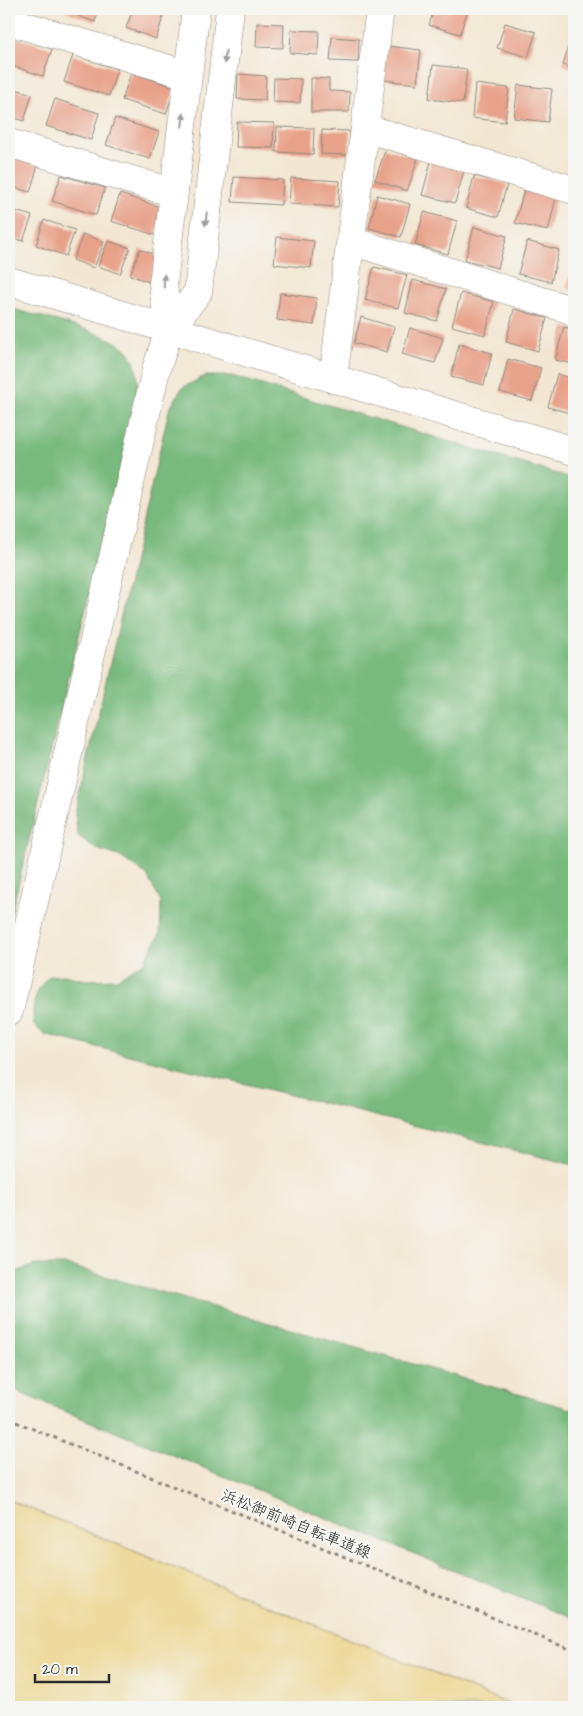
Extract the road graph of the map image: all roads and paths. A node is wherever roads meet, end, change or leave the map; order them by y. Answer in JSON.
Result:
{"nodes":[{"id":1,"x":196,"y":9,"type":"edge"},
{"id":2,"x":230,"y":9,"type":"edge"},
{"id":3,"x":380,"y":9,"type":"edge"},
{"id":4,"x":9,"y":20,"type":"edge"},
{"id":5,"x":188,"y":75,"type":"junction"},
{"id":6,"x":365,"y":128,"type":"junction"},
{"id":7,"x":9,"y":143,"type":"edge"},
{"id":8,"x":574,"y":190,"type":"edge"},
{"id":9,"x":174,"y":192,"type":"junction"},
{"id":10,"x":351,"y":241,"type":"junction"},
{"id":11,"x":9,"y":281,"type":"edge"},
{"id":12,"x":574,"y":311,"type":"edge"},
{"id":13,"x":169,"y":330,"type":"junction"},
{"id":14,"x":333,"y":379,"type":"junction"},
{"id":15,"x":574,"y":451,"type":"edge"},
{"id":16,"x":9,"y":1011,"type":"edge"},
{"id":17,"x":9,"y":1420,"type":"edge"},
{"id":18,"x":574,"y":1651,"type":"edge"}],
"edges":[{"from":1,"to":5,"type":"street"},
{"from":2,"to":13,"type":"street","one_way":true},
{"from":3,"to":6,"type":"street"},
{"from":4,"to":5,"type":"street"},
{"from":9,"to":5,"type":"street","one_way":true},
{"from":6,"to":8,"type":"street"},
{"from":6,"to":10,"type":"street"},
{"from":7,"to":9,"type":"street"},
{"from":13,"to":9,"type":"street","one_way":true},
{"from":10,"to":12,"type":"street"},
{"from":10,"to":14,"type":"street"},
{"from":11,"to":13,"type":"street"},
{"from":13,"to":14,"type":"street"},
{"from":13,"to":16,"type":"street"},
{"from":14,"to":15,"type":"street"},
{"from":17,"to":18,"type":"path","name":"浜松御前崎自転車道線"}]}
